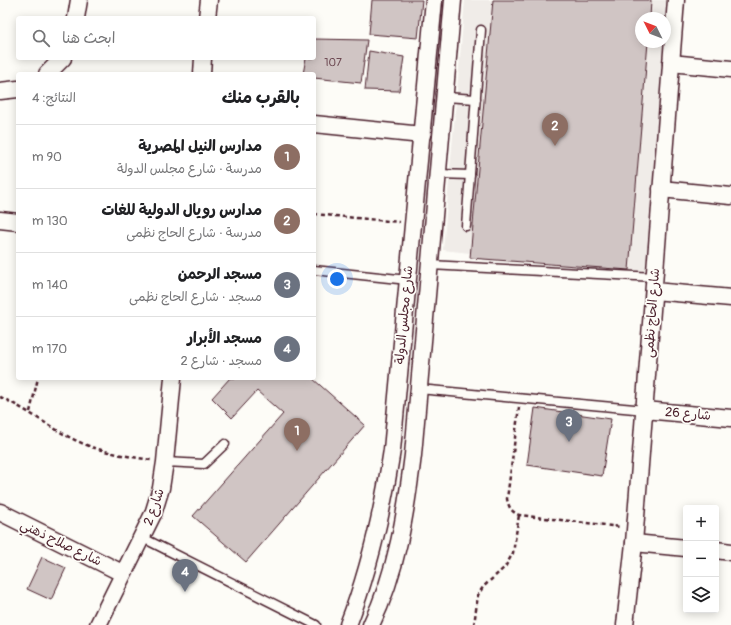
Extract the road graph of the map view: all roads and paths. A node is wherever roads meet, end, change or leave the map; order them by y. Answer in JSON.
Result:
{"nodes":[{"id":1,"x":79,"y":0,"type":"edge"},
{"id":2,"x":208,"y":0,"type":"edge"},
{"id":3,"x":434,"y":0,"type":"edge"},
{"id":4,"x":453,"y":0,"type":"edge"},
{"id":5,"x":676,"y":0,"type":"edge"},
{"id":6,"x":76,"y":16,"type":"edge"},
{"id":7,"x":207,"y":16,"type":"edge"},
{"id":8,"x":481,"y":30,"type":"dead end"},
{"id":9,"x":61,"y":60,"type":"edge"},
{"id":10,"x":203,"y":60,"type":"edge"},
{"id":11,"x":671,"y":63,"type":"junction"},
{"id":12,"x":731,"y":69,"type":"edge"},
{"id":13,"x":49,"y":72,"type":"edge"},
{"id":14,"x":202,"y":72,"type":"edge"},
{"id":15,"x":16,"y":89,"type":"edge"},
{"id":16,"x":0,"y":91,"type":"edge"},
{"id":17,"x":445,"y":97,"type":"junction"},
{"id":18,"x":476,"y":99,"type":"junction"},
{"id":19,"x":316,"y":124,"type":"edge"},
{"id":20,"x":422,"y":135,"type":"junction"},
{"id":21,"x":438,"y":174,"type":"junction"},
{"id":22,"x":470,"y":175,"type":"junction"},
{"id":23,"x":662,"y":189,"type":"junction"},
{"id":24,"x":731,"y":196,"type":"edge"},
{"id":25,"x":316,"y":214,"type":"edge"},
{"id":26,"x":0,"y":220,"type":"edge"},
{"id":27,"x":16,"y":222,"type":"edge"},
{"id":28,"x":413,"y":224,"type":"junction"},
{"id":29,"x":466,"y":226,"type":"dead end"},
{"id":30,"x":430,"y":265,"type":"junction"},
{"id":31,"x":316,"y":270,"type":"edge"},
{"id":32,"x":408,"y":280,"type":"junction"},
{"id":33,"x":654,"y":284,"type":"junction"},
{"id":34,"x":731,"y":298,"type":"edge"},
{"id":35,"x":405,"y":306,"type":"junction"},
{"id":36,"x":426,"y":308,"type":"junction"},
{"id":37,"x":38,"y":380,"type":"edge"},
{"id":38,"x":173,"y":380,"type":"edge"},
{"id":39,"x":419,"y":389,"type":"junction"},
{"id":40,"x":0,"y":397,"type":"edge"},
{"id":41,"x":520,"y":398,"type":"junction"},
{"id":42,"x":645,"y":410,"type":"junction"},
{"id":43,"x":30,"y":412,"type":"junction"},
{"id":44,"x":731,"y":418,"type":"edge"},
{"id":45,"x":225,"y":444,"type":"dead end"},
{"id":46,"x":165,"y":462,"type":"junction"},
{"id":47,"x":0,"y":512,"type":"edge"},
{"id":48,"x":520,"y":515,"type":"junction"},
{"id":49,"x":635,"y":536,"type":"junction"},
{"id":50,"x":143,"y":538,"type":"junction"},
{"id":51,"x":683,"y":547,"type":"edge"},
{"id":52,"x":719,"y":550,"type":"edge"},
{"id":53,"x":731,"y":552,"type":"edge"},
{"id":54,"x":122,"y":573,"type":"junction"},
{"id":55,"x":98,"y":625,"type":"edge"},
{"id":56,"x":316,"y":625,"type":"edge"},
{"id":57,"x":348,"y":625,"type":"edge"},
{"id":58,"x":371,"y":625,"type":"edge"},
{"id":59,"x":474,"y":625,"type":"edge"},
{"id":60,"x":625,"y":625,"type":"edge"}],
"edges":[{"from":1,"to":6,"type":"street"},
{"from":2,"to":7,"type":"street"},
{"from":3,"to":20,"type":"street","name":"شارع مجلس الدولة"},
{"from":4,"to":17,"type":"street","name":"شارع مجلس الدولة"},
{"from":5,"to":11,"type":"street","name":"شارع الحاج نظمى"},
{"from":8,"to":18,"type":"lane"},
{"from":9,"to":13,"type":"street"},
{"from":10,"to":14,"type":"street"},
{"from":11,"to":12,"type":"street"},
{"from":11,"to":23,"type":"street","name":"شارع الحاج نظمى"},
{"from":15,"to":16,"type":"street"},
{"from":17,"to":18,"type":"lane"},
{"from":17,"to":21,"type":"street","name":"شارع مجلس الدولة"},
{"from":18,"to":22,"type":"lane"},
{"from":19,"to":20,"type":"street"},
{"from":20,"to":28,"type":"street","name":"شارع مجلس الدولة"},
{"from":21,"to":22,"type":"lane"},
{"from":21,"to":30,"type":"street","name":"شارع مجلس الدولة"},
{"from":22,"to":29,"type":"lane"},
{"from":23,"to":24,"type":"street"},
{"from":23,"to":33,"type":"street","name":"شارع الحاج نظمى"},
{"from":25,"to":28,"type":"path"},
{"from":26,"to":27,"type":"street"},
{"from":28,"to":32,"type":"street","name":"شارع مجلس الدولة"},
{"from":30,"to":33,"type":"lane"},
{"from":30,"to":36,"type":"street","name":"شارع مجلس الدولة"},
{"from":31,"to":32,"type":"lane"},
{"from":32,"to":35,"type":"street","name":"شارع مجلس الدولة"},
{"from":33,"to":34,"type":"street"},
{"from":33,"to":42,"type":"street","name":"شارع الحاج نظمى"},
{"from":35,"to":36,"type":"street"},
{"from":35,"to":57,"type":"street","name":"شارع مجلس الدولة"},
{"from":36,"to":39,"type":"street","name":"شارع مجلس الدولة"},
{"from":37,"to":43,"type":"path"},
{"from":38,"to":46,"type":"street","name":"شارع 2"},
{"from":39,"to":41,"type":"lane"},
{"from":39,"to":58,"type":"street","name":"شارع مجلس الدولة"},
{"from":40,"to":43,"type":"path"},
{"from":41,"to":42,"type":"lane"},
{"from":41,"to":48,"type":"path"},
{"from":42,"to":44,"type":"street","name":"شارع 26"},
{"from":42,"to":49,"type":"street","name":"شارع الحاج نظمى"},
{"from":43,"to":46,"type":"path"},
{"from":45,"to":46,"type":"lane"},
{"from":46,"to":50,"type":"street","name":"شارع 2"},
{"from":47,"to":54,"type":"street","name":"شارع صلاح ذهني"},
{"from":48,"to":49,"type":"path"},
{"from":48,"to":59,"type":"path"},
{"from":49,"to":51,"type":"street"},
{"from":49,"to":60,"type":"street","name":"شارع الحاج نظمى"},
{"from":50,"to":54,"type":"street","name":"شارع 2"},
{"from":50,"to":56,"type":"lane"},
{"from":52,"to":53,"type":"street"},
{"from":54,"to":55,"type":"street","name":"شارع 2"}]}
